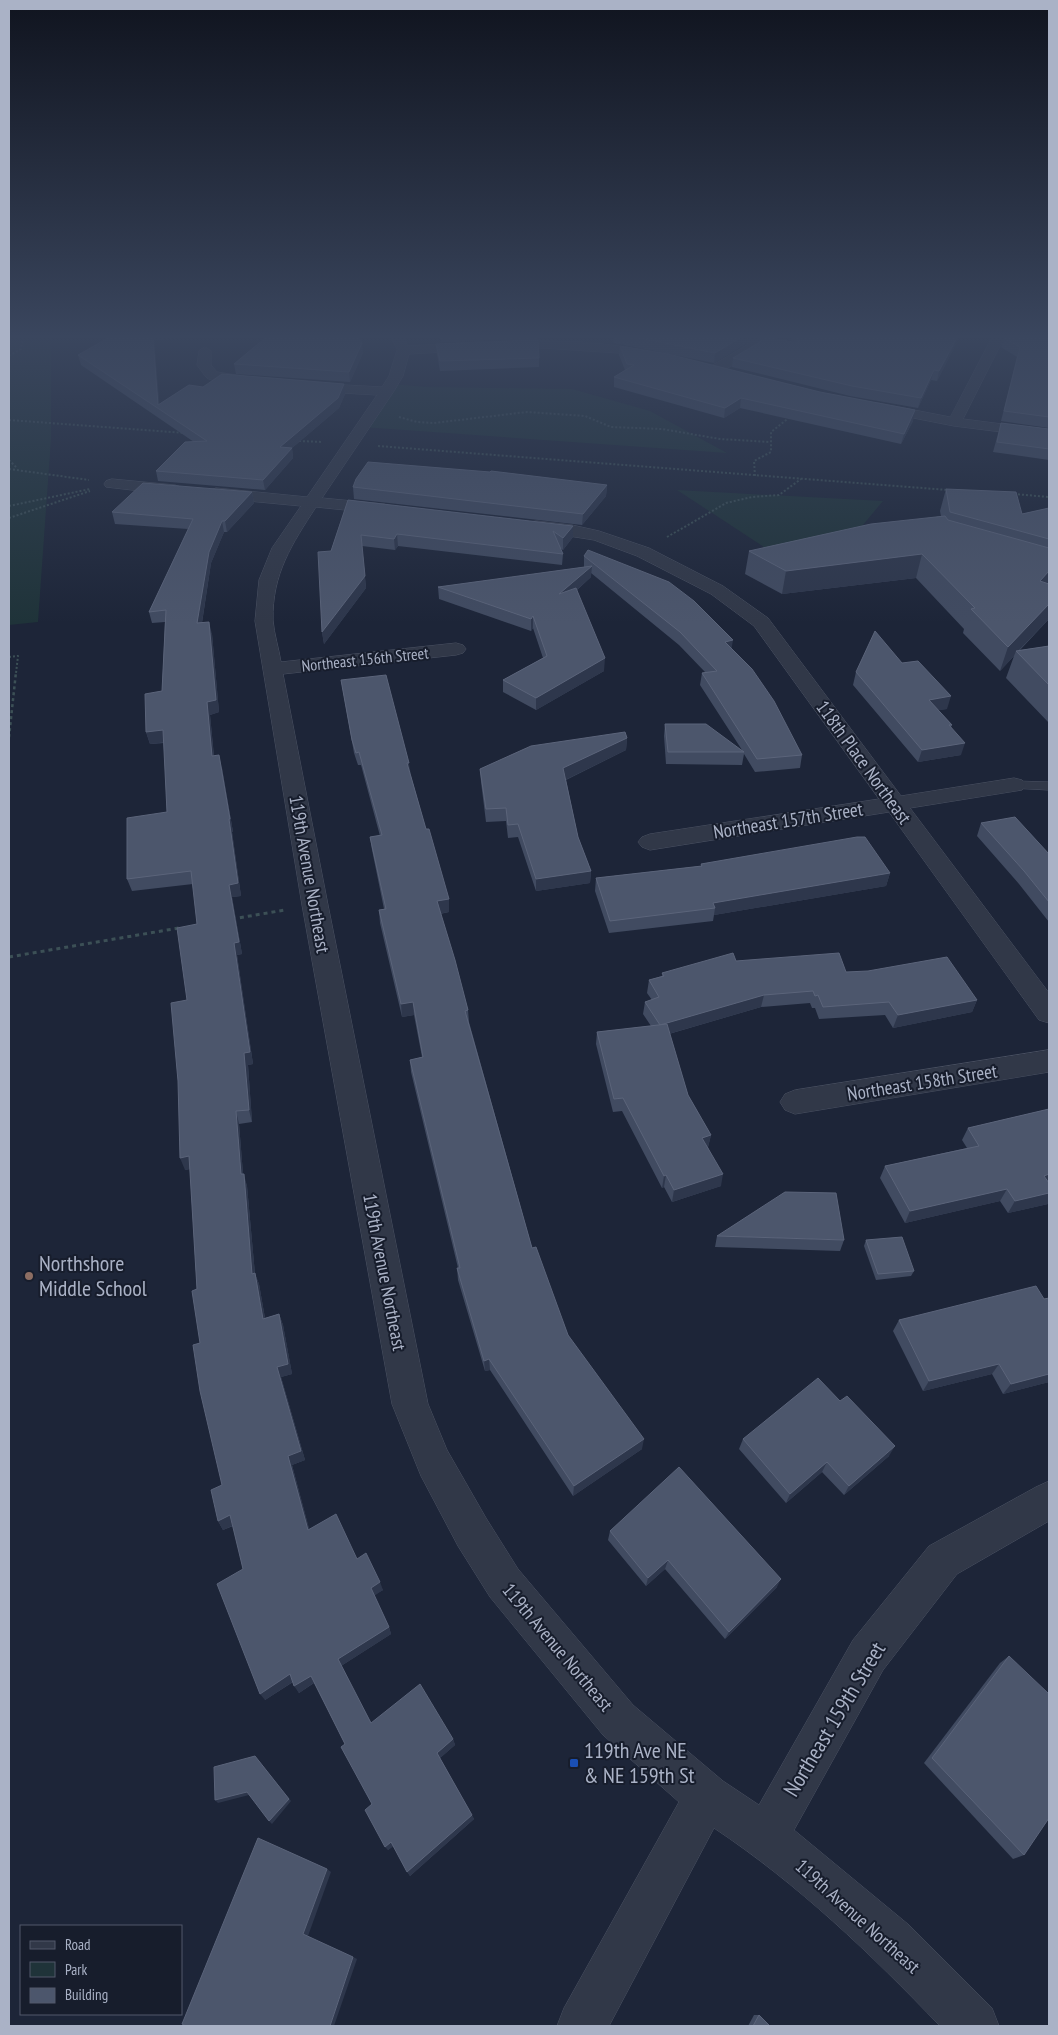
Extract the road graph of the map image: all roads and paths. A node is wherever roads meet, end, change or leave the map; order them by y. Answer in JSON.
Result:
{"nodes":[{"id":1,"x":178,"y":433,"type":"edge"},
{"id":2,"x":359,"y":433,"type":"edge"},
{"id":3,"x":685,"y":433,"type":"edge"},
{"id":4,"x":771,"y":433,"type":"edge"},
{"id":5,"x":191,"y":434,"type":"edge"},
{"id":6,"x":296,"y":441,"type":"edge"},
{"id":7,"x":770,"y":442,"type":"junction"},
{"id":8,"x":351,"y":444,"type":"junction"},
{"id":9,"x":9,"y":460,"type":"edge"},
{"id":10,"x":18,"y":468,"type":"junction"},
{"id":11,"x":9,"y":469,"type":"edge"},
{"id":12,"x":755,"y":476,"type":"junction"},
{"id":13,"x":801,"y":479,"type":"junction"},
{"id":14,"x":112,"y":484,"type":"junction"},
{"id":15,"x":953,"y":490,"type":"edge"},
{"id":16,"x":1011,"y":494,"type":"edge"},
{"id":17,"x":1049,"y":497,"type":"edge"},
{"id":18,"x":312,"y":501,"type":"junction"},
{"id":19,"x":9,"y":506,"type":"edge"},
{"id":20,"x":399,"y":511,"type":"edge"},
{"id":21,"x":9,"y":518,"type":"edge"},
{"id":22,"x":524,"y":524,"type":"edge"},
{"id":23,"x":643,"y":552,"type":"junction"},
{"id":24,"x":456,"y":648,"type":"dead end"},
{"id":25,"x":9,"y":657,"type":"edge"},
{"id":26,"x":273,"y":669,"type":"junction"},
{"id":27,"x":9,"y":737,"type":"edge"},
{"id":28,"x":1014,"y":785,"type":"joint"},
{"id":29,"x":1049,"y":786,"type":"edge"},
{"id":30,"x":894,"y":804,"type":"junction"},
{"id":31,"x":650,"y":842,"type":"dead end"},
{"id":32,"x":315,"y":905,"type":"junction"},
{"id":33,"x":229,"y":920,"type":"edge"},
{"id":34,"x":181,"y":928,"type":"edge"},
{"id":35,"x":9,"y":957,"type":"edge"},
{"id":36,"x":1049,"y":1013,"type":"edge"},
{"id":37,"x":1049,"y":1061,"type":"edge"},
{"id":38,"x":795,"y":1102,"type":"dead end"},
{"id":39,"x":1049,"y":1500,"type":"edge"},
{"id":40,"x":708,"y":1797,"type":"junction"},
{"id":41,"x":766,"y":1836,"type":"junction"},
{"id":42,"x":582,"y":2026,"type":"edge"},
{"id":43,"x":974,"y":2026,"type":"edge"}],
"edges":[{"from":1,"to":5,"type":"path"},
{"from":2,"to":8,"type":"street","name":"119th Avenue Northeast"},
{"from":3,"to":7,"type":"path"},
{"from":4,"to":7,"type":"path"},
{"from":6,"to":8,"type":"path"},
{"from":7,"to":12,"type":"path"},
{"from":8,"to":12,"type":"path"},
{"from":8,"to":18,"type":"street","name":"119th Avenue Northeast"},
{"from":9,"to":10,"type":"path"},
{"from":10,"to":11,"type":"path"},
{"from":10,"to":14,"type":"path"},
{"from":12,"to":13,"type":"path"},
{"from":13,"to":15,"type":"path"},
{"from":13,"to":23,"type":"path"},
{"from":14,"to":18,"type":"street"},
{"from":14,"to":19,"type":"path"},
{"from":14,"to":21,"type":"path"},
{"from":16,"to":17,"type":"path"},
{"from":18,"to":20,"type":"street"},
{"from":18,"to":26,"type":"street","name":"119th Avenue Northeast"},
{"from":22,"to":23,"type":"street","name":"118th Place Northeast"},
{"from":23,"to":30,"type":"street","name":"118th Place Northeast"},
{"from":24,"to":26,"type":"street","name":"Northeast 156th Street"},
{"from":25,"to":27,"type":"path"},
{"from":26,"to":32,"type":"street","name":"119th Avenue Northeast"},
{"from":28,"to":29,"type":"lane"},
{"from":28,"to":30,"type":"street","name":"Northeast 157th Street"},
{"from":30,"to":31,"type":"street","name":"Northeast 157th Street"},
{"from":30,"to":36,"type":"street","name":"118th Place Northeast"},
{"from":32,"to":33,"type":"path"},
{"from":32,"to":40,"type":"street","name":"119th Avenue Northeast"},
{"from":34,"to":35,"type":"path"},
{"from":37,"to":38,"type":"street","name":"Northeast 158th Street"},
{"from":39,"to":41,"type":"street","name":"Northeast 159th Street"},
{"from":40,"to":41,"type":"street","name":"119th Avenue Northeast"},
{"from":40,"to":42,"type":"street"},
{"from":41,"to":43,"type":"street","name":"119th Avenue Northeast"}]}
